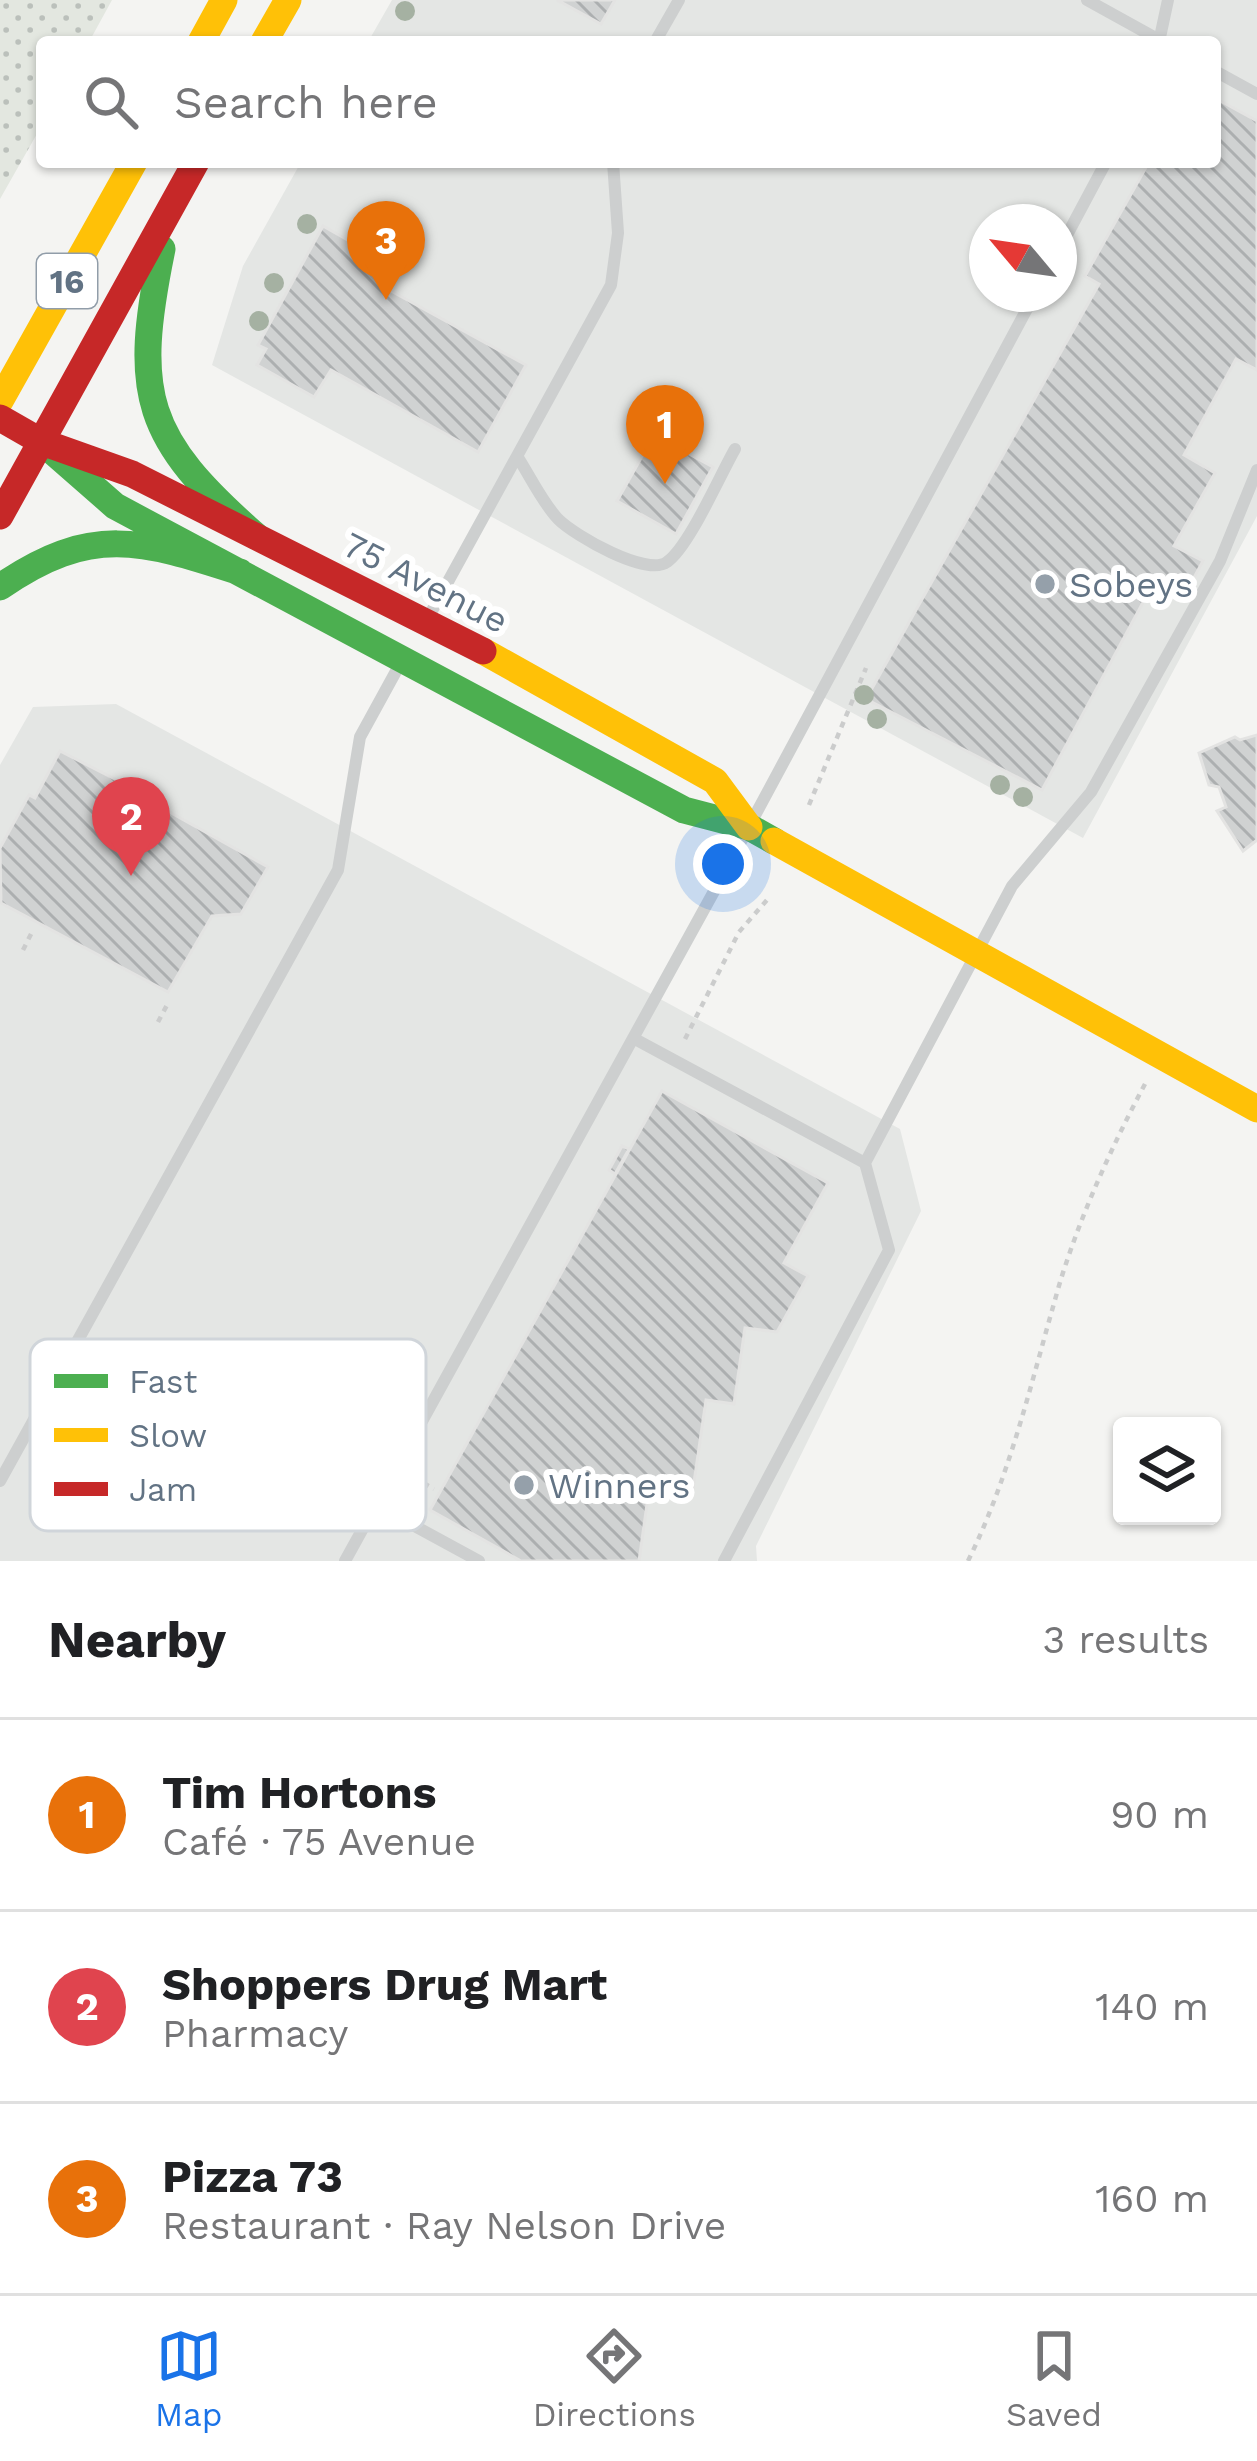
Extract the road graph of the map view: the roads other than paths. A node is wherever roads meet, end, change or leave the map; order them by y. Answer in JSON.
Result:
{"nodes":[{"id":1,"x":224,"y":0,"type":"edge"},
{"id":2,"x":288,"y":0,"type":"edge"},
{"id":3,"x":679,"y":0,"type":"edge"},
{"id":4,"x":1087,"y":0,"type":"edge"},
{"id":5,"x":1168,"y":0,"type":"edge"},
{"id":6,"x":204,"y":36,"type":"edge"},
{"id":7,"x":267,"y":36,"type":"edge"},
{"id":8,"x":658,"y":36,"type":"edge"},
{"id":9,"x":1151,"y":36,"type":"edge"},
{"id":10,"x":1161,"y":36,"type":"edge"},
{"id":11,"x":1221,"y":74,"type":"edge"},
{"id":12,"x":1257,"y":94,"type":"edge"},
{"id":13,"x":131,"y":168,"type":"edge"},
{"id":14,"x":193,"y":168,"type":"edge"},
{"id":15,"x":613,"y":168,"type":"edge"},
{"id":16,"x":1103,"y":168,"type":"edge"},
{"id":17,"x":171,"y":206,"type":"junction"},
{"id":18,"x":1077,"y":216,"type":"edge"},
{"id":19,"x":1025,"y":312,"type":"edge"},
{"id":20,"x":0,"y":400,"type":"edge"},
{"id":21,"x":0,"y":418,"type":"edge"},
{"id":22,"x":42,"y":442,"type":"junction"},
{"id":23,"x":734,"y":449,"type":"dead end"},
{"id":24,"x":517,"y":456,"type":"junction"},
{"id":25,"x":1257,"y":470,"type":"edge"},
{"id":26,"x":0,"y":516,"type":"edge"},
{"id":27,"x":256,"y":536,"type":"junction"},
{"id":28,"x":240,"y":572,"type":"junction"},
{"id":29,"x":0,"y":586,"type":"edge"},
{"id":30,"x":427,"y":619,"type":"junction"},
{"id":31,"x":402,"y":660,"type":"junction"},
{"id":32,"x":749,"y":827,"type":"junction"},
{"id":33,"x":975,"y":954,"type":"junction"},
{"id":34,"x":633,"y":1038,"type":"junction"},
{"id":35,"x":1257,"y":1109,"type":"edge"},
{"id":36,"x":865,"y":1163,"type":"junction"},
{"id":37,"x":79,"y":1339,"type":"edge"},
{"id":38,"x":426,"y":1413,"type":"edge"},
{"id":39,"x":30,"y":1427,"type":"edge"},
{"id":40,"x":0,"y":1481,"type":"edge"},
{"id":41,"x":361,"y":1531,"type":"edge"},
{"id":42,"x":425,"y":1531,"type":"edge"},
{"id":43,"x":345,"y":1561,"type":"edge"},
{"id":44,"x":479,"y":1561,"type":"edge"},
{"id":45,"x":724,"y":1561,"type":"edge"}],
"edges":[{"from":1,"to":6,"type":"main road"},
{"from":2,"to":7,"type":"main road"},
{"from":3,"to":8,"type":"lane"},
{"from":4,"to":9,"type":"lane"},
{"from":5,"to":10,"type":"lane"},
{"from":11,"to":12,"type":"lane"},
{"from":13,"to":20,"type":"main road","number":"16"},
{"from":14,"to":17,"type":"main road","number":"16"},
{"from":15,"to":24,"type":"lane"},
{"from":16,"to":18,"type":"lane"},
{"from":17,"to":22,"type":"main road","number":"16"},
{"from":17,"to":27,"type":"main road"},
{"from":19,"to":32,"type":"lane"},
{"from":21,"to":22,"type":"main road","name":"75 Avenue"},
{"from":22,"to":26,"type":"main road","number":"16"},
{"from":22,"to":27,"type":"main road","name":"75 Avenue"},
{"from":22,"to":28,"type":"main road","name":"75 Avenue"},
{"from":23,"to":24,"type":"lane"},
{"from":24,"to":30,"type":"lane"},
{"from":25,"to":33,"type":"lane"},
{"from":27,"to":30,"type":"main road","name":"75 Avenue"},
{"from":28,"to":29,"type":"main road"},
{"from":28,"to":31,"type":"main road","name":"75 Avenue"},
{"from":30,"to":32,"type":"main road","name":"75 Avenue"},
{"from":31,"to":32,"type":"main road","name":"75 Avenue"},
{"from":31,"to":37,"type":"lane"},
{"from":32,"to":33,"type":"main road","name":"75 Avenue"},
{"from":32,"to":34,"type":"lane"},
{"from":33,"to":35,"type":"main road","name":"75 Avenue"},
{"from":33,"to":36,"type":"lane"},
{"from":34,"to":36,"type":"lane"},
{"from":34,"to":38,"type":"lane"},
{"from":36,"to":45,"type":"lane"},
{"from":39,"to":40,"type":"lane"},
{"from":41,"to":43,"type":"lane"},
{"from":42,"to":44,"type":"lane"}]}
